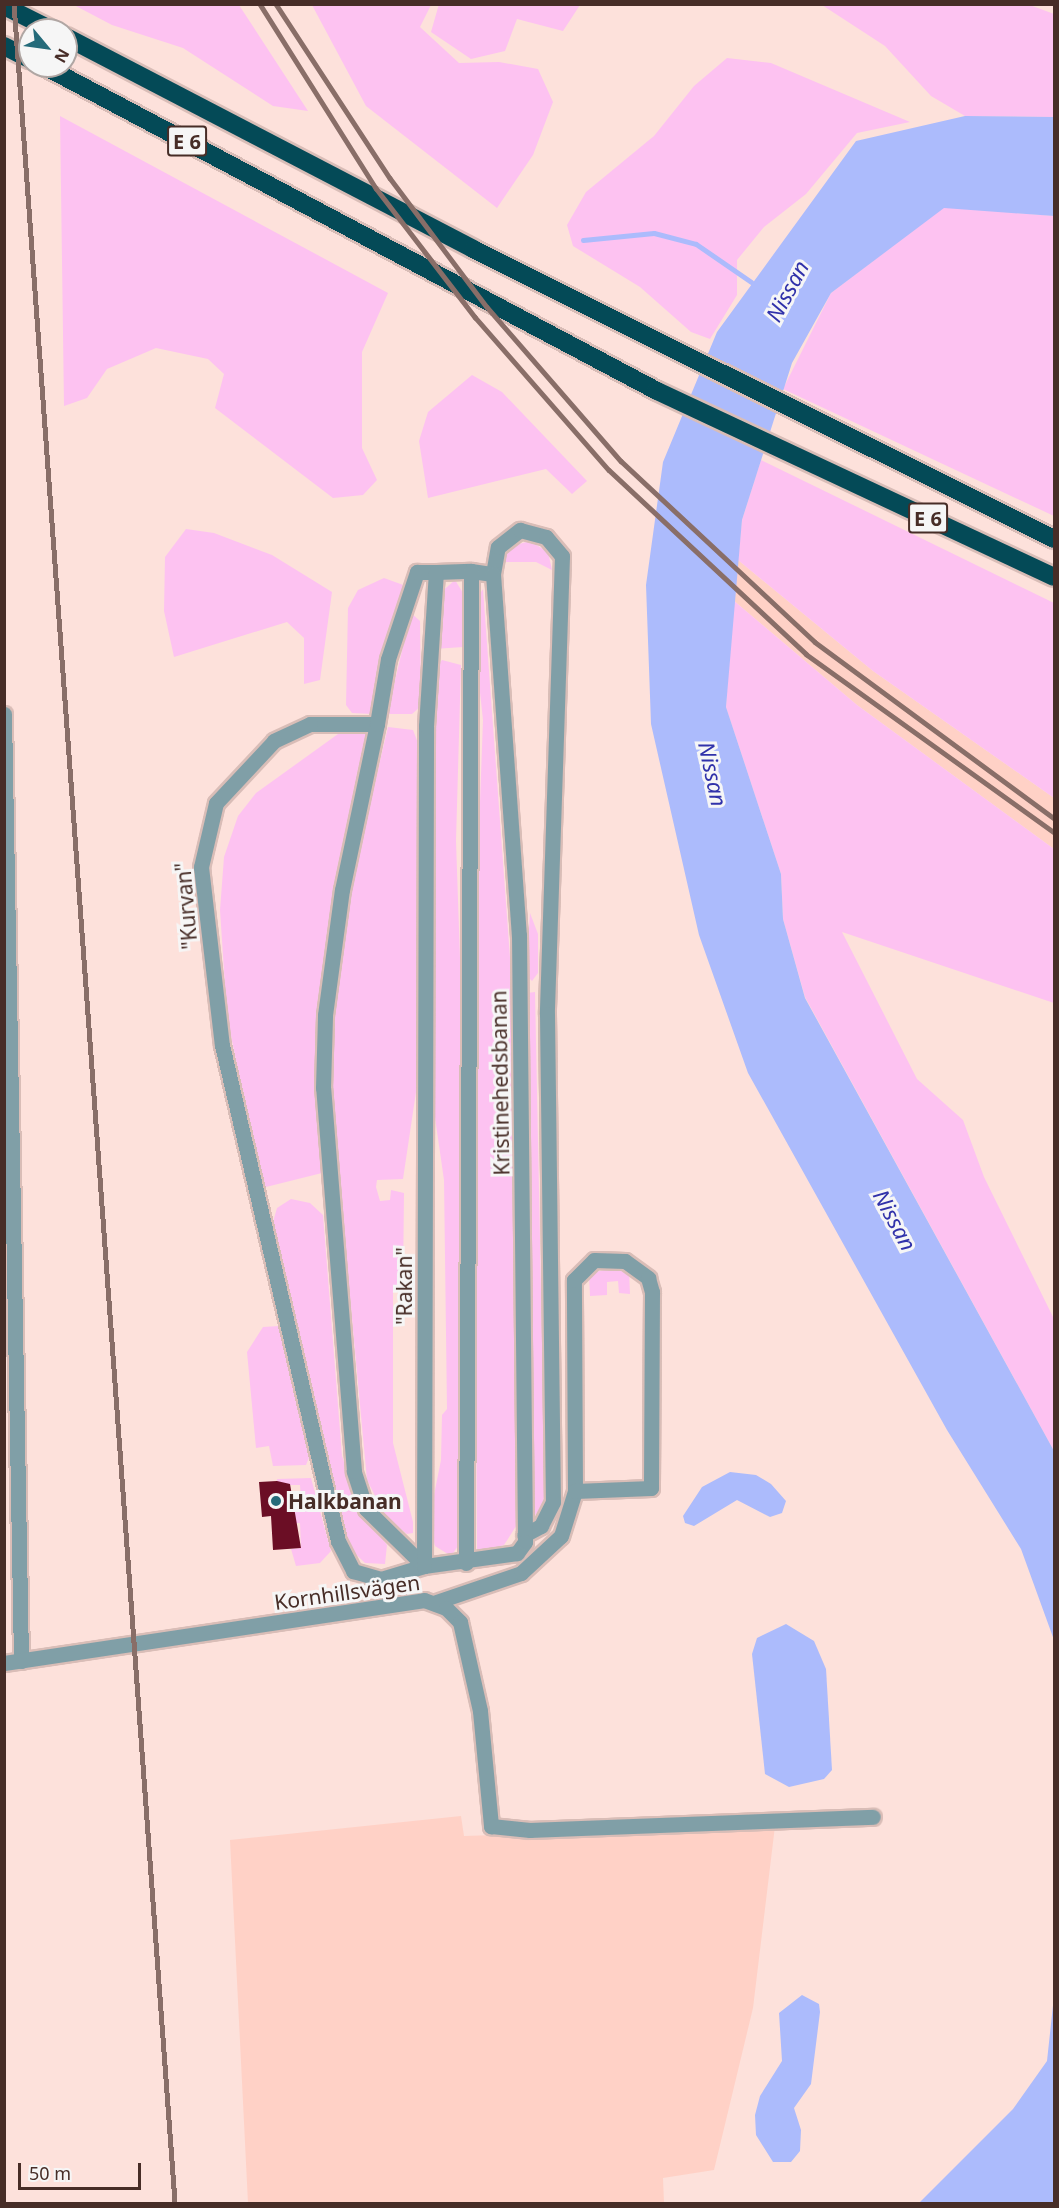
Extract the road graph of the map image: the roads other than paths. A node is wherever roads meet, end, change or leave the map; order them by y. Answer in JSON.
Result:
{"nodes":[{"id":1,"x":4,"y":6,"type":"edge"},
{"id":2,"x":28,"y":18,"type":"edge"},
{"id":3,"x":78,"y":43,"type":"edge"},
{"id":4,"x":4,"y":45,"type":"edge"},
{"id":5,"x":18,"y":53,"type":"edge"},
{"id":6,"x":67,"y":78,"type":"edge"},
{"id":7,"x":1054,"y":540,"type":"edge"},
{"id":8,"x":471,"y":571,"type":"junction"},
{"id":9,"x":436,"y":572,"type":"junction"},
{"id":10,"x":493,"y":574,"type":"junction"},
{"id":11,"x":1054,"y":578,"type":"edge"},
{"id":12,"x":4,"y":714,"type":"edge"},
{"id":13,"x":377,"y":724,"type":"junction"},
{"id":14,"x":575,"y":1491,"type":"junction"},
{"id":15,"x":523,"y":1541,"type":"junction"},
{"id":16,"x":466,"y":1563,"type":"junction"},
{"id":17,"x":424,"y":1566,"type":"junction"},
{"id":18,"x":528,"y":1568,"type":"junction"},
{"id":19,"x":436,"y":1602,"type":"junction"},
{"id":20,"x":21,"y":1661,"type":"junction"},
{"id":21,"x":4,"y":1663,"type":"edge"},
{"id":22,"x":873,"y":1817,"type":"dead end"}],
"edges":[{"from":1,"to":2,"type":"highway"},
{"from":3,"to":7,"type":"highway","number":"E 6"},
{"from":4,"to":5,"type":"highway"},
{"from":6,"to":11,"type":"highway","number":"E 6"},
{"from":8,"to":9,"type":"street"},
{"from":8,"to":10,"type":"street"},
{"from":8,"to":16,"type":"street"},
{"from":9,"to":13,"type":"street"},
{"from":9,"to":17,"type":"street","name":"\"Rakan\""},
{"from":10,"to":15,"type":"street","name":"Kristinehedsbanan"},
{"from":10,"to":15,"type":"street","name":"Kristinehedsbanan"},
{"from":12,"to":20,"type":"street"},
{"from":13,"to":17,"type":"street"},
{"from":13,"to":17,"type":"street","name":"\"Kurvan\""},
{"from":14,"to":14,"type":"street"},
{"from":14,"to":18,"type":"street"},
{"from":15,"to":16,"type":"street"},
{"from":15,"to":18,"type":"street","name":"Kristinehedsbanan"},
{"from":16,"to":17,"type":"street"},
{"from":18,"to":19,"type":"street"},
{"from":19,"to":20,"type":"street","name":"Kornhillsvägen"},
{"from":19,"to":22,"type":"street","name":"Kornhillsvägen"},
{"from":20,"to":21,"type":"street","name":"Kornhillsvägen"}]}
